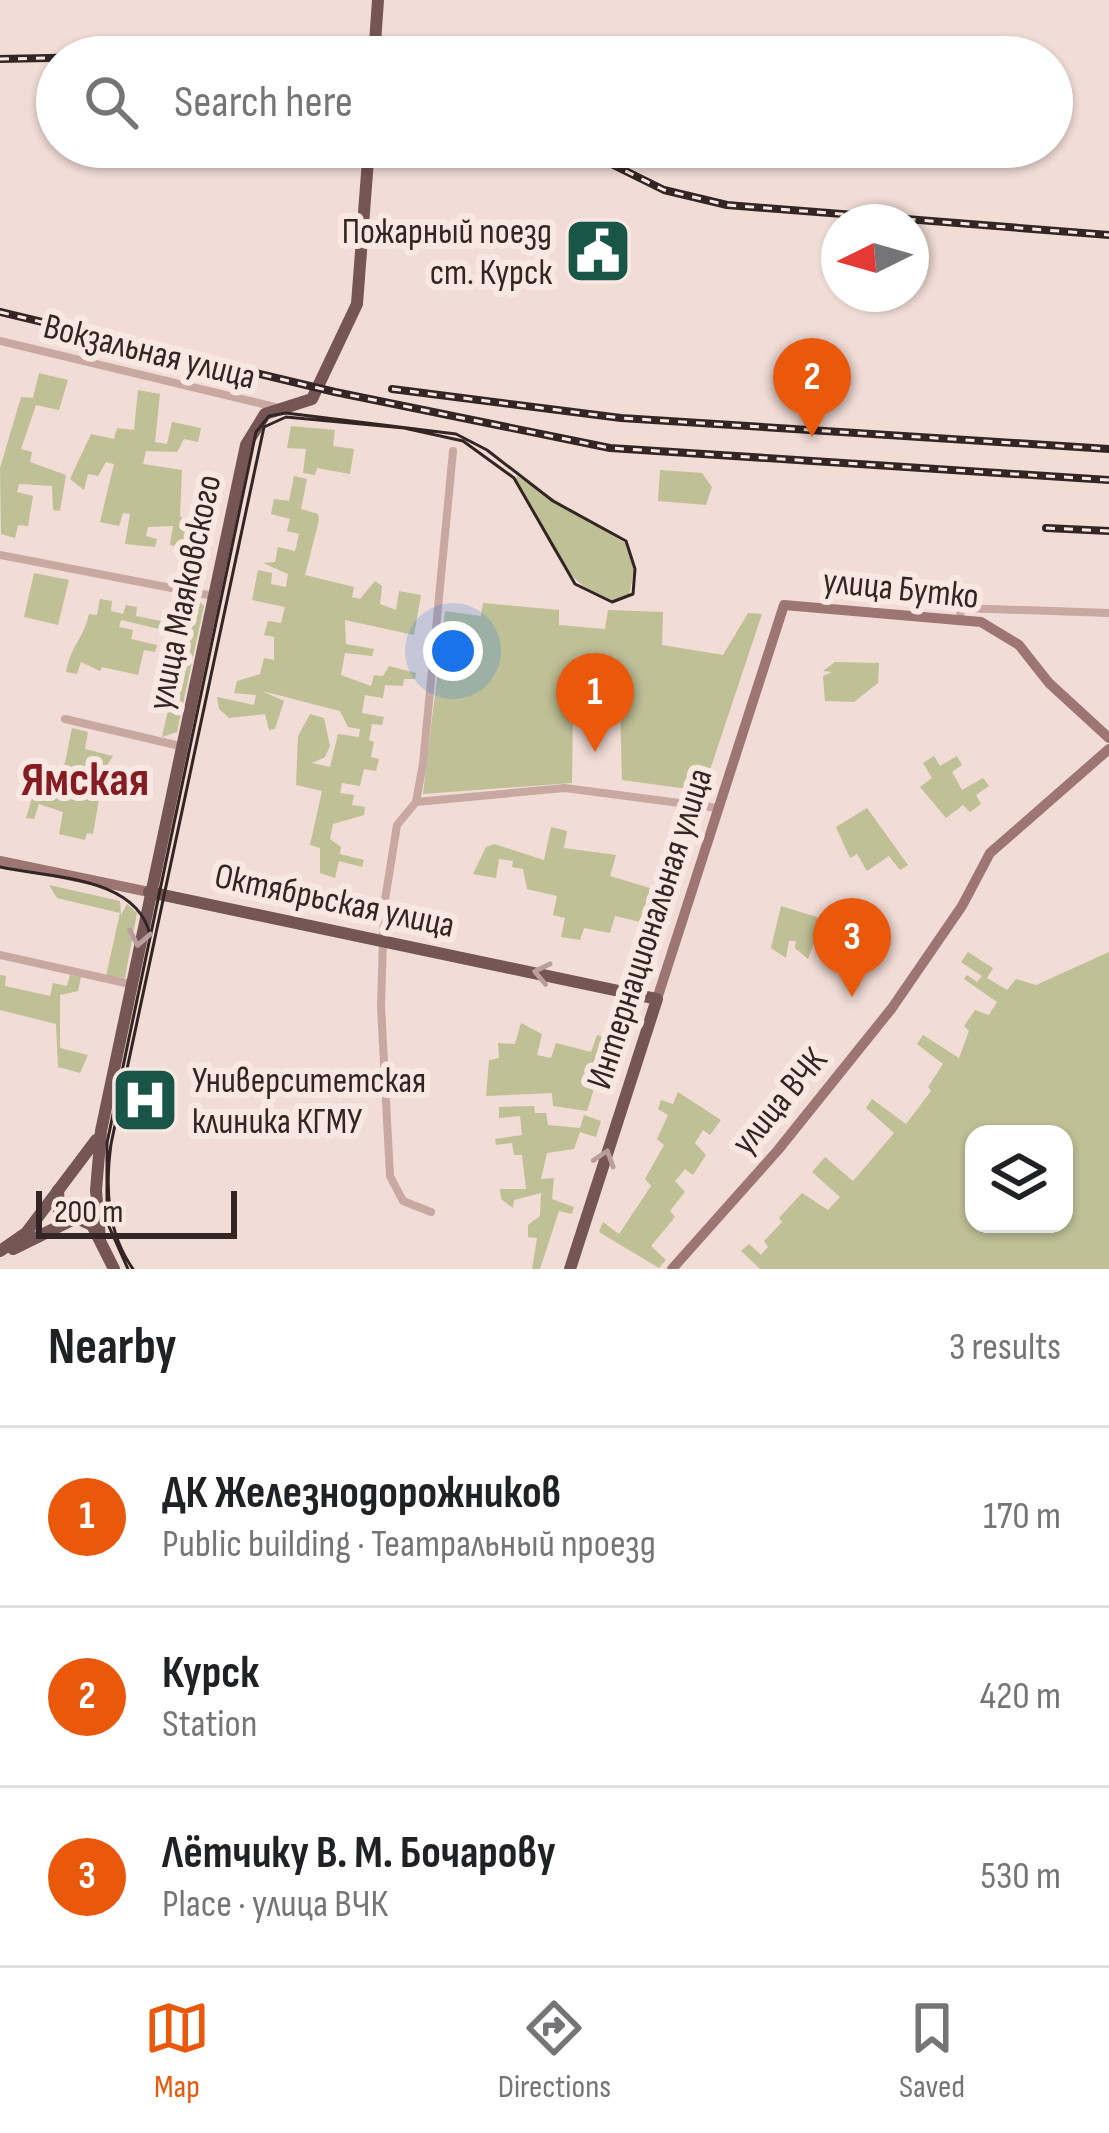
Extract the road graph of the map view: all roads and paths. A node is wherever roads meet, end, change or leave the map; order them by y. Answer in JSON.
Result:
{"nodes":[{"id":1,"x":369,"y":0,"type":"edge"},
{"id":2,"x":378,"y":0,"type":"edge"},
{"id":3,"x":376,"y":27,"type":"junction"},
{"id":4,"x":375,"y":36,"type":"edge"},
{"id":5,"x":367,"y":168,"type":"edge"},
{"id":6,"x":0,"y":341,"type":"edge"},
{"id":7,"x":245,"y":402,"type":"junction"},
{"id":8,"x":289,"y":407,"type":"junction"},
{"id":9,"x":260,"y":419,"type":"junction"},
{"id":10,"x":453,"y":451,"type":"dead end"},
{"id":11,"x":0,"y":555,"type":"edge"},
{"id":12,"x":212,"y":596,"type":"junction"},
{"id":13,"x":784,"y":605,"type":"joint"},
{"id":14,"x":1109,"y":613,"type":"edge"},
{"id":15,"x":960,"y":618,"type":"junction"},
{"id":16,"x":65,"y":719,"type":"dead end"},
{"id":17,"x":1109,"y":738,"type":"edge"},
{"id":18,"x":180,"y":746,"type":"junction"},
{"id":19,"x":1109,"y":749,"type":"edge"},
{"id":20,"x":416,"y":802,"type":"junction"},
{"id":21,"x":718,"y":808,"type":"junction"},
{"id":22,"x":0,"y":861,"type":"edge"},
{"id":23,"x":148,"y":892,"type":"junction"},
{"id":24,"x":384,"y":940,"type":"junction"},
{"id":25,"x":0,"y":955,"type":"edge"},
{"id":26,"x":130,"y":983,"type":"junction"},
{"id":27,"x":657,"y":999,"type":"junction"},
{"id":28,"x":100,"y":1131,"type":"junction"},
{"id":29,"x":58,"y":1189,"type":"junction"},
{"id":30,"x":431,"y":1211,"type":"dead end"},
{"id":31,"x":74,"y":1219,"type":"junction"},
{"id":32,"x":100,"y":1239,"type":"junction"},
{"id":33,"x":0,"y":1251,"type":"edge"},
{"id":34,"x":113,"y":1269,"type":"edge"},
{"id":35,"x":569,"y":1269,"type":"edge"},
{"id":36,"x":672,"y":1269,"type":"edge"}],
"edges":[{"from":1,"to":3,"type":"main road"},
{"from":2,"to":3,"type":"main road"},
{"from":3,"to":4,"type":"main road"},
{"from":5,"to":8,"type":"main road"},
{"from":6,"to":7,"type":"street","name":"Вокзальная улица"},
{"from":7,"to":8,"type":"street","name":"Вокзальная улица"},
{"from":7,"to":9,"type":"street"},
{"from":8,"to":9,"type":"main road"},
{"from":9,"to":12,"type":"main road","name":"улица Маяковского"},
{"from":10,"to":20,"type":"street"},
{"from":11,"to":12,"type":"street"},
{"from":12,"to":18,"type":"main road","name":"улица Маяковского"},
{"from":13,"to":15,"type":"main road","name":"улица Бутко"},
{"from":13,"to":21,"type":"main road","name":"Интернациональная улица"},
{"from":14,"to":15,"type":"street"},
{"from":15,"to":17,"type":"main road","name":"улица Бутко"},
{"from":16,"to":18,"type":"street"},
{"from":18,"to":23,"type":"main road","name":"улица Маяковского"},
{"from":19,"to":36,"type":"main road","name":"улица ВЧК"},
{"from":20,"to":21,"type":"street"},
{"from":20,"to":24,"type":"street"},
{"from":21,"to":27,"type":"main road","name":"Интернациональная улица"},
{"from":22,"to":23,"type":"main road","name":"Октябрьская улица"},
{"from":23,"to":24,"type":"main road","name":"Октябрьская улица"},
{"from":23,"to":26,"type":"main road","name":"улица Маяковского","one_way":true},
{"from":27,"to":24,"type":"main road","name":"Октябрьская улица","one_way":true},
{"from":24,"to":30,"type":"street"},
{"from":25,"to":26,"type":"street"},
{"from":26,"to":28,"type":"main road","name":"улица Маяковского"},
{"from":35,"to":27,"type":"main road","name":"Интернациональная улица","one_way":true},
{"from":28,"to":29,"type":"main road"},
{"from":28,"to":32,"type":"main road","name":"улица Маяковского"},
{"from":29,"to":31,"type":"main road"},
{"from":29,"to":33,"type":"main road"},
{"from":31,"to":32,"type":"main road"},
{"from":31,"to":33,"type":"main road"},
{"from":32,"to":34,"type":"main road"}]}
